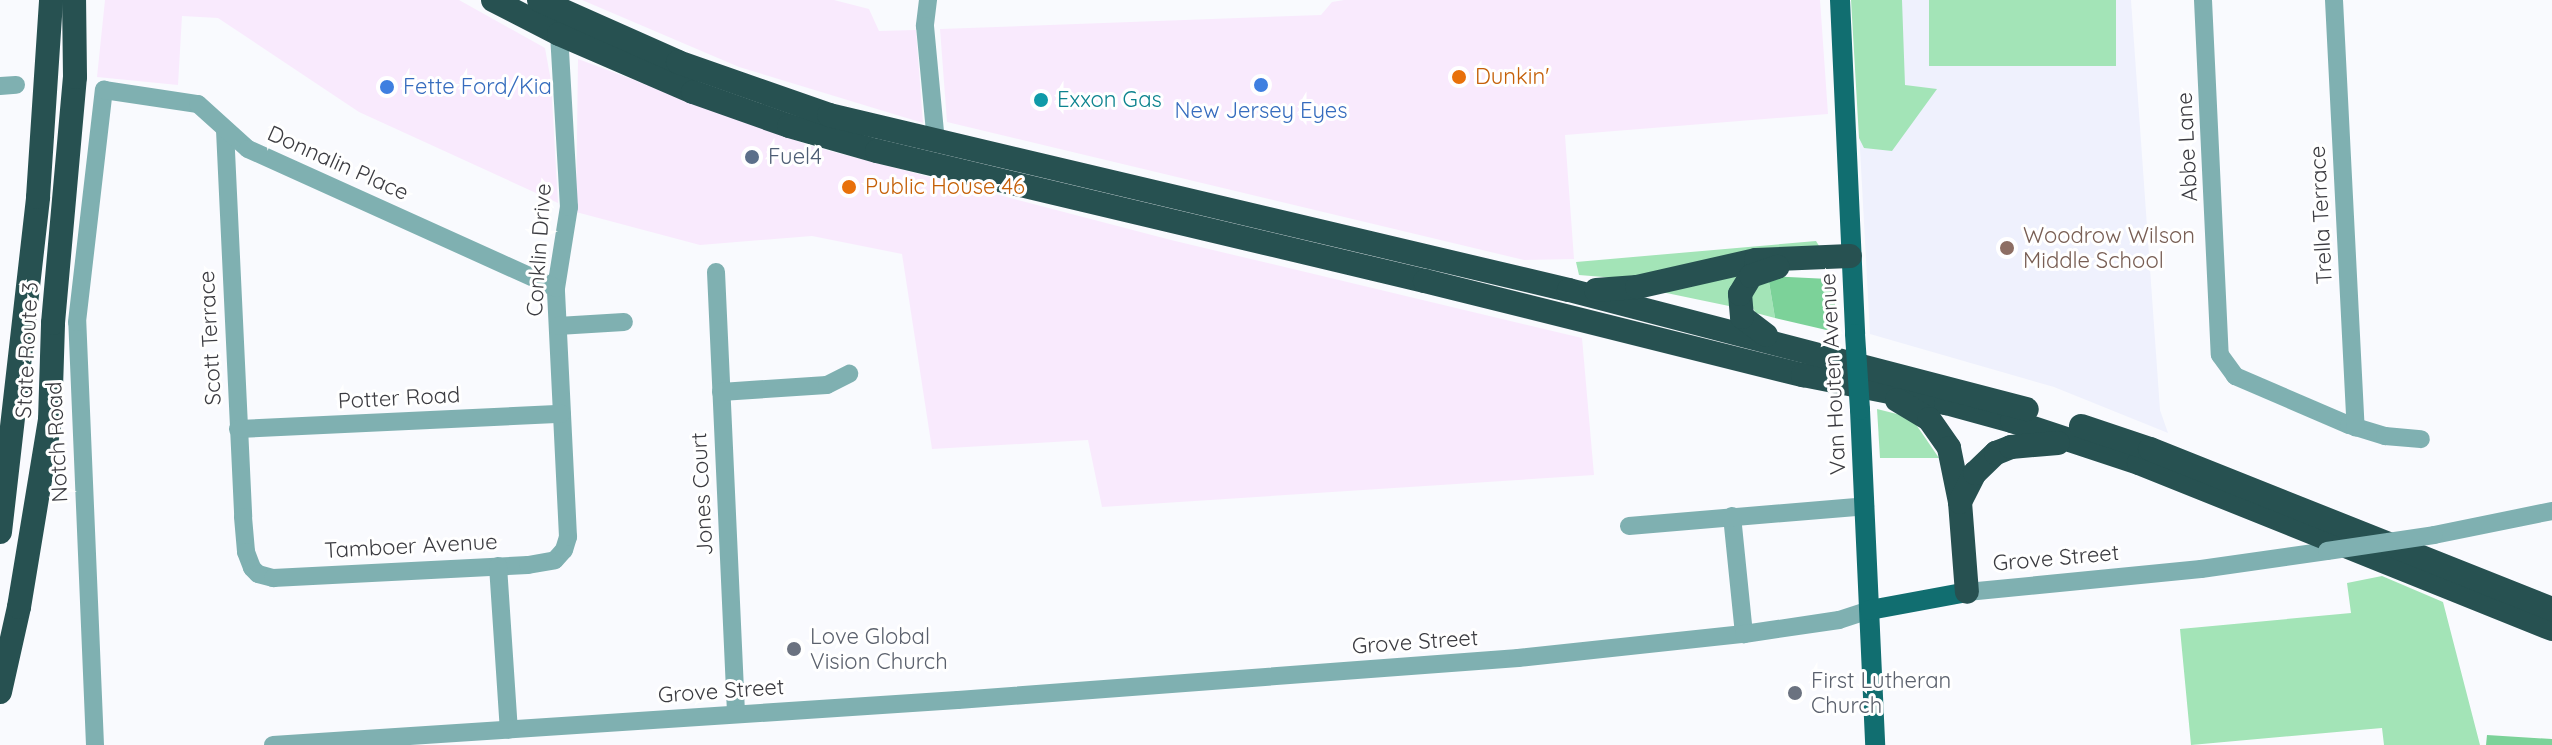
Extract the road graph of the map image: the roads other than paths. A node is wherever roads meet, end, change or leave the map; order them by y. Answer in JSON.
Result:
{"nodes":[{"id":1,"x":36,"y":0,"type":"edge"},
{"id":2,"x":51,"y":0,"type":"edge"},
{"id":3,"x":74,"y":0,"type":"edge"},
{"id":4,"x":85,"y":0,"type":"edge"},
{"id":5,"x":493,"y":0,"type":"edge"},
{"id":6,"x":539,"y":0,"type":"edge"},
{"id":7,"x":928,"y":0,"type":"edge"},
{"id":8,"x":1840,"y":0,"type":"edge"},
{"id":9,"x":2203,"y":0,"type":"edge"},
{"id":10,"x":2334,"y":0,"type":"edge"},
{"id":11,"x":559,"y":34,"type":"junction"},
{"id":12,"x":76,"y":56,"type":"junction"},
{"id":13,"x":46,"y":69,"type":"junction"},
{"id":14,"x":104,"y":90,"type":"joint"},
{"id":15,"x":225,"y":130,"type":"junction"},
{"id":16,"x":936,"y":142,"type":"junction"},
{"id":17,"x":1850,"y":256,"type":"junction"},
{"id":18,"x":1812,"y":258,"type":"junction"},
{"id":19,"x":716,"y":272,"type":"dead end"},
{"id":20,"x":556,"y":288,"type":"junction"},
{"id":21,"x":1569,"y":290,"type":"junction"},
{"id":22,"x":624,"y":322,"type":"dead end"},
{"id":23,"x":558,"y":326,"type":"junction"},
{"id":24,"x":1791,"y":345,"type":"junction"},
{"id":25,"x":849,"y":374,"type":"dead end"},
{"id":26,"x":721,"y":392,"type":"junction"},
{"id":27,"x":14,"y":393,"type":"junction"},
{"id":28,"x":1864,"y":399,"type":"junction"},
{"id":29,"x":562,"y":414,"type":"junction"},
{"id":30,"x":2356,"y":427,"type":"junction"},
{"id":31,"x":238,"y":429,"type":"junction"},
{"id":32,"x":2421,"y":439,"type":"dead end"},
{"id":33,"x":2084,"y":444,"type":"junction"},
{"id":34,"x":0,"y":472,"type":"edge"},
{"id":35,"x":1960,"y":502,"type":"junction"},
{"id":36,"x":1865,"y":506,"type":"junction"},
{"id":37,"x":2552,"y":511,"type":"edge"},
{"id":38,"x":1732,"y":516,"type":"junction"},
{"id":39,"x":567,"y":518,"type":"joint"},
{"id":40,"x":1629,"y":526,"type":"dead end"},
{"id":41,"x":0,"y":532,"type":"edge"},
{"id":42,"x":245,"y":543,"type":"joint"},
{"id":43,"x":498,"y":566,"type":"junction"},
{"id":44,"x":1967,"y":592,"type":"junction"},
{"id":45,"x":2552,"y":609,"type":"edge"},
{"id":46,"x":1870,"y":610,"type":"junction"},
{"id":47,"x":2522,"y":617,"type":"junction"},
{"id":48,"x":2552,"y":629,"type":"edge"},
{"id":49,"x":1744,"y":634,"type":"junction"},
{"id":50,"x":2552,"y":640,"type":"edge"},
{"id":51,"x":0,"y":692,"type":"edge"},
{"id":52,"x":736,"y":714,"type":"junction"},
{"id":53,"x":509,"y":730,"type":"junction"},
{"id":54,"x":95,"y":745,"type":"edge"},
{"id":55,"x":273,"y":745,"type":"edge"},
{"id":56,"x":1875,"y":745,"type":"edge"}],
"edges":[{"from":1,"to":13,"type":"highway"},
{"from":2,"to":13,"type":"highway","name":"State Route 3"},
{"from":3,"to":12,"type":"highway"},
{"from":4,"to":12,"type":"highway"},
{"from":5,"to":11,"type":"highway"},
{"from":6,"to":16,"type":"highway"},
{"from":7,"to":16,"type":"street"},
{"from":8,"to":17,"type":"main road","name":"Van Houten Avenue"},
{"from":9,"to":30,"type":"street","name":"Abbe Lane"},
{"from":10,"to":30,"type":"street","name":"Trella Terrace"},
{"from":11,"to":20,"type":"street","name":"Conklin Drive"},
{"from":11,"to":28,"type":"highway"},
{"from":12,"to":51,"type":"highway","name":"State Route 3"},
{"from":13,"to":27,"type":"highway","name":"State Route 3"},
{"from":14,"to":15,"type":"street","name":"Donnalin Place"},
{"from":14,"to":54,"type":"street","name":"Notch Road"},
{"from":15,"to":20,"type":"street","name":"Donnalin Place"},
{"from":15,"to":31,"type":"street","name":"Scott Terrace"},
{"from":16,"to":21,"type":"highway"},
{"from":17,"to":18,"type":"highway"},
{"from":17,"to":28,"type":"main road","name":"Van Houten Avenue","bridge":true},
{"from":18,"to":21,"type":"highway"},
{"from":18,"to":24,"type":"highway"},
{"from":19,"to":26,"type":"street","name":"Jones Court"},
{"from":20,"to":23,"type":"street","name":"Conklin Drive"},
{"from":21,"to":24,"type":"highway"},
{"from":22,"to":23,"type":"street"},
{"from":23,"to":29,"type":"street","name":"Conklin Drive"},
{"from":24,"to":45,"type":"highway"},
{"from":25,"to":26,"type":"street"},
{"from":26,"to":52,"type":"street","name":"Jones Court"},
{"from":27,"to":34,"type":"highway"},
{"from":27,"to":41,"type":"highway","name":"State Route 3"},
{"from":28,"to":33,"type":"highway"},
{"from":28,"to":35,"type":"highway"},
{"from":28,"to":36,"type":"main road","name":"Van Houten Avenue"},
{"from":29,"to":31,"type":"street","name":"Potter Road"},
{"from":29,"to":39,"type":"street","name":"Conklin Drive"},
{"from":30,"to":32,"type":"street","name":"Abbe Lane"},
{"from":31,"to":42,"type":"street","name":"Scott Terrace"},
{"from":33,"to":35,"type":"highway"},
{"from":33,"to":47,"type":"highway"},
{"from":35,"to":44,"type":"highway"},
{"from":36,"to":38,"type":"street"},
{"from":36,"to":46,"type":"main road","name":"Van Houten Avenue"},
{"from":37,"to":44,"type":"street","name":"Grove Street","bridge":true},
{"from":38,"to":40,"type":"street"},
{"from":38,"to":49,"type":"street"},
{"from":39,"to":43,"type":"street","name":"Tamboer Avenue"},
{"from":42,"to":43,"type":"street","name":"Tamboer Avenue"},
{"from":43,"to":53,"type":"street"},
{"from":44,"to":46,"type":"main road","name":"Grove Street"},
{"from":46,"to":49,"type":"street","name":"Grove Street"},
{"from":46,"to":56,"type":"main road","name":"Van Houten Avenue"},
{"from":47,"to":48,"type":"highway"},
{"from":47,"to":50,"type":"highway"},
{"from":49,"to":52,"type":"street","name":"Grove Street"},
{"from":52,"to":53,"type":"street","name":"Grove Street"},
{"from":53,"to":55,"type":"street","name":"Grove Street"}]}
